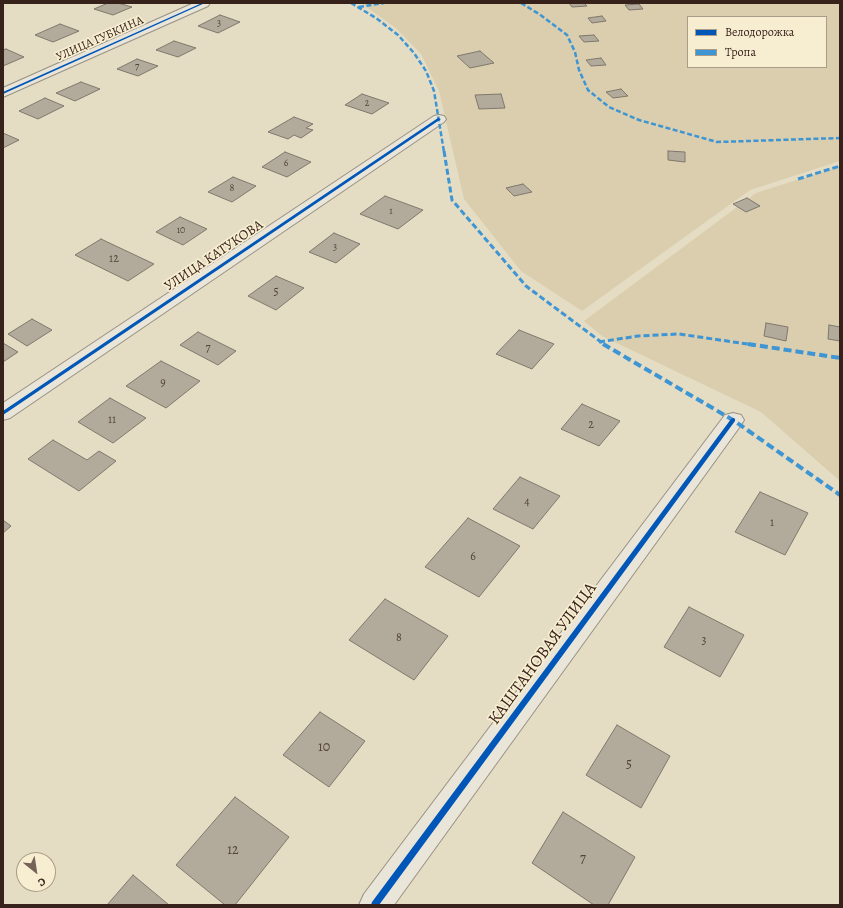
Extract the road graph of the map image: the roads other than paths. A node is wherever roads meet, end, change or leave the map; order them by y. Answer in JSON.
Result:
{"nodes":[{"id":1,"x":176,"y":3,"type":"edge"},
{"id":2,"x":199,"y":6,"type":"edge"},
{"id":3,"x":3,"y":93,"type":"edge"},
{"id":4,"x":439,"y":119,"type":"dead end"},
{"id":5,"x":3,"y":414,"type":"edge"},
{"id":6,"x":733,"y":420,"type":"dead end"},
{"id":7,"x":375,"y":905,"type":"edge"}],
"edges":[{"from":1,"to":2,"type":"street"},
{"from":2,"to":3,"type":"street","name":"УЛИЦА ГУБКИНА"},
{"from":4,"to":5,"type":"street","name":"УЛИЦА КАТУКОВА"},
{"from":6,"to":7,"type":"street","name":"КАШТАНОВАЯ УЛИЦА"}]}
